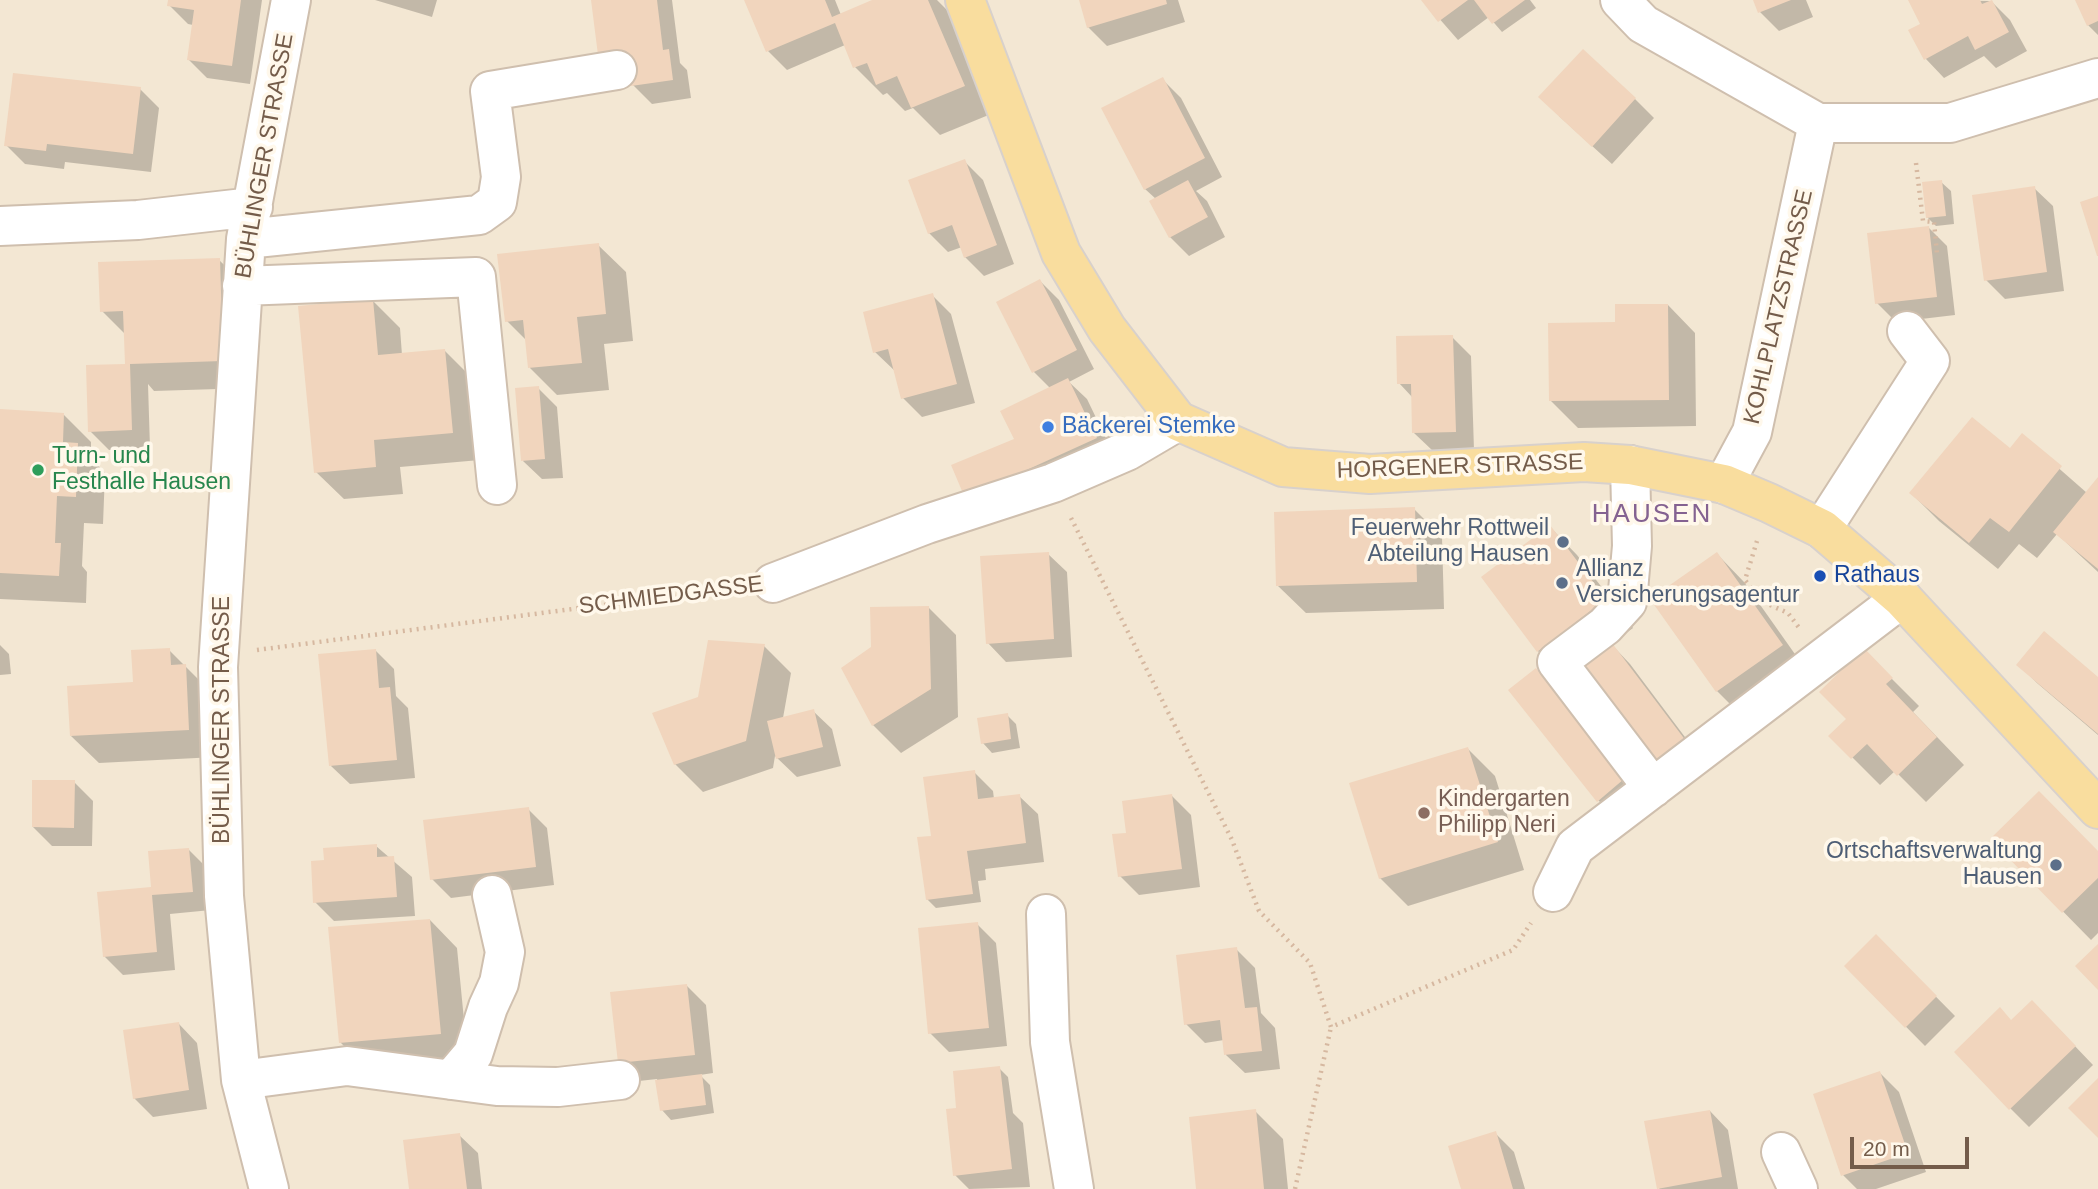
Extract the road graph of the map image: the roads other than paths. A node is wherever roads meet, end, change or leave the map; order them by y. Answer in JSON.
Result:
{"nodes":[{"id":1,"x":291,"y":0,"type":"edge"},
{"id":2,"x":965,"y":0,"type":"edge"},
{"id":3,"x":1620,"y":0,"type":"edge"},
{"id":4,"x":617,"y":70,"type":"dead end"},
{"id":5,"x":2098,"y":78,"type":"edge"},
{"id":6,"x":1818,"y":123,"type":"junction"},
{"id":7,"x":249,"y":223,"type":"junction"},
{"id":8,"x":0,"y":226,"type":"edge"},
{"id":9,"x":242,"y":286,"type":"junction"},
{"id":10,"x":1907,"y":331,"type":"dead end"},
{"id":11,"x":1178,"y":421,"type":"junction"},
{"id":12,"x":1630,"y":465,"type":"junction"},
{"id":13,"x":1724,"y":484,"type":"junction"},
{"id":14,"x":497,"y":485,"type":"dead end"},
{"id":15,"x":1822,"y":529,"type":"junction"},
{"id":16,"x":773,"y":583,"type":"road end"},
{"id":17,"x":1902,"y":598,"type":"junction"},
{"id":18,"x":1653,"y":788,"type":"junction"},
{"id":19,"x":2098,"y":809,"type":"edge"},
{"id":20,"x":1553,"y":892,"type":"road end"},
{"id":21,"x":492,"y":895,"type":"dead end"},
{"id":22,"x":1046,"y":914,"type":"dead end"},
{"id":23,"x":241,"y":1080,"type":"junction"},
{"id":24,"x":451,"y":1080,"type":"junction"},
{"id":25,"x":620,"y":1080,"type":"dead end"},
{"id":26,"x":1780,"y":1153,"type":"dead end"},
{"id":27,"x":269,"y":1189,"type":"edge"},
{"id":28,"x":1074,"y":1189,"type":"edge"},
{"id":29,"x":1798,"y":1189,"type":"edge"}],
"edges":[{"from":1,"to":7,"type":"street","name":"BÜHLINGER STRASSE"},
{"from":2,"to":11,"type":"main road","name":"HORGENER STRASSE"},
{"from":3,"to":6,"type":"street"},
{"from":4,"to":7,"type":"street"},
{"from":5,"to":6,"type":"street"},
{"from":6,"to":13,"type":"street","name":"KOHLPLATZSTRASSE"},
{"from":7,"to":8,"type":"street"},
{"from":7,"to":9,"type":"street","name":"BÜHLINGER STRASSE"},
{"from":9,"to":14,"type":"street"},
{"from":9,"to":23,"type":"street","name":"BÜHLINGER STRASSE"},
{"from":10,"to":15,"type":"street"},
{"from":11,"to":12,"type":"main road","name":"HORGENER STRASSE"},
{"from":11,"to":16,"type":"street","name":"SCHMIEDGASSE"},
{"from":12,"to":13,"type":"main road","name":"HORGENER STRASSE"},
{"from":12,"to":18,"type":"street"},
{"from":13,"to":15,"type":"main road","name":"HORGENER STRASSE"},
{"from":15,"to":17,"type":"main road","name":"HORGENER STRASSE"},
{"from":17,"to":18,"type":"street"},
{"from":17,"to":19,"type":"main road","name":"HORGENER STRASSE"},
{"from":18,"to":20,"type":"street"},
{"from":21,"to":24,"type":"street"},
{"from":22,"to":28,"type":"street"},
{"from":23,"to":24,"type":"street"},
{"from":23,"to":27,"type":"street","name":"BÜHLINGER STRASSE"},
{"from":24,"to":25,"type":"street"},
{"from":26,"to":29,"type":"street"}]}
